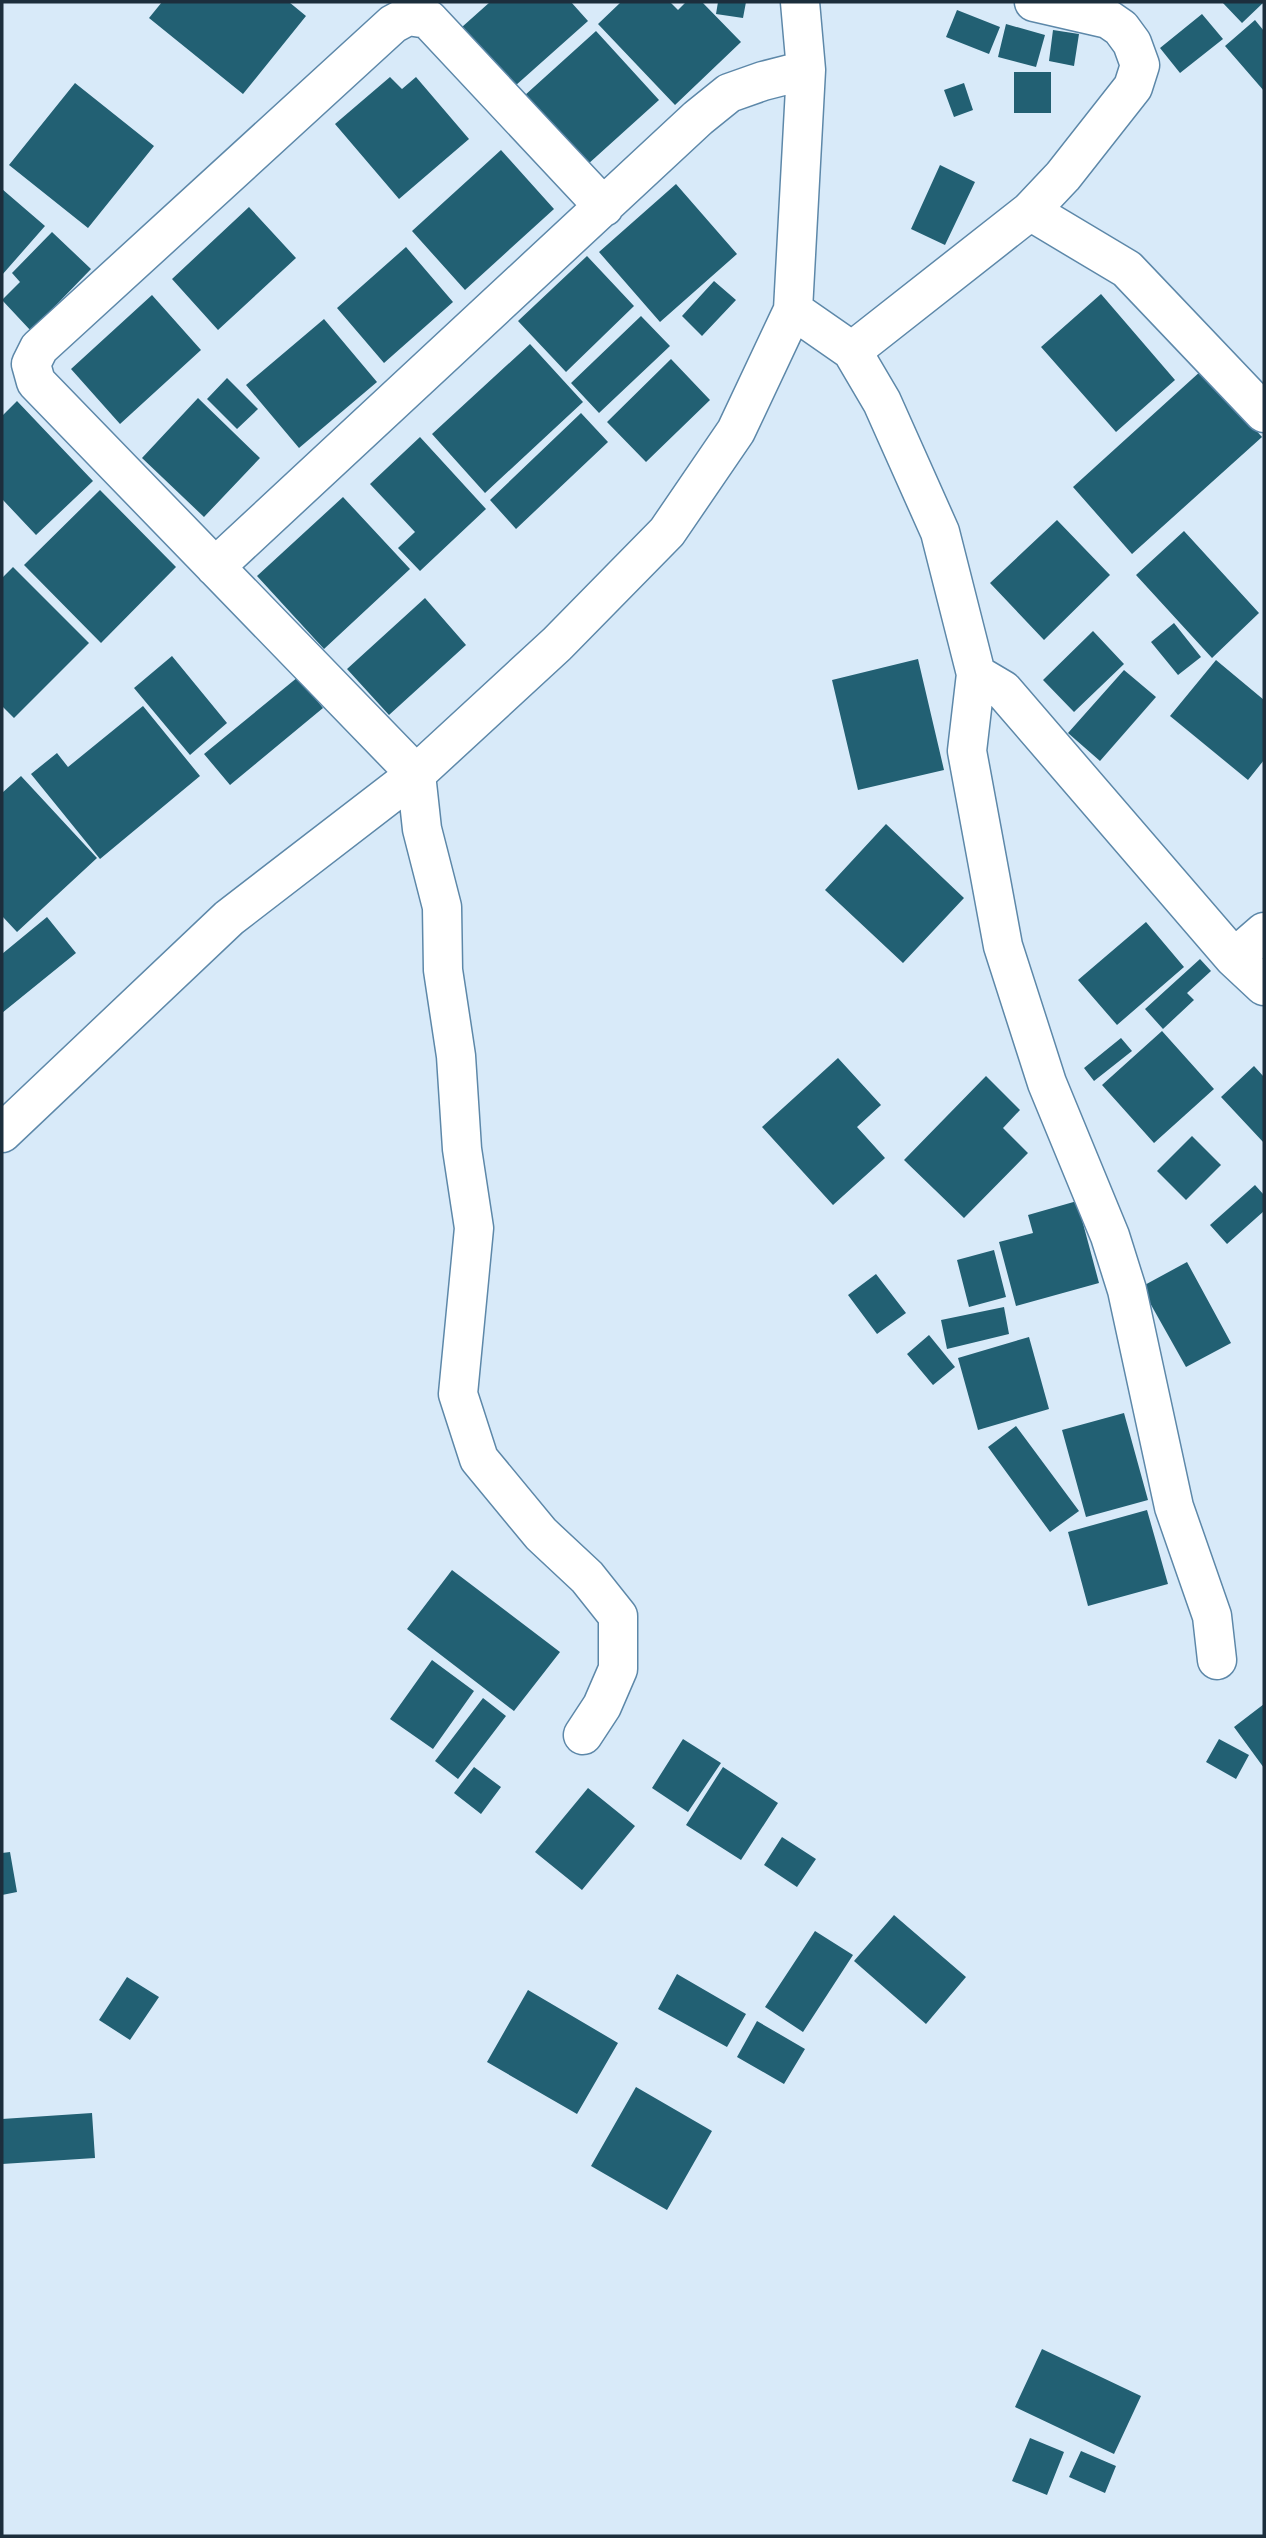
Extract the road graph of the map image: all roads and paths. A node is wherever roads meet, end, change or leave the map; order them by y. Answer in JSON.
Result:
{"nodes":[{"id":1,"x":800,"y":2,"type":"edge"},
{"id":2,"x":1034,"y":2,"type":"edge"},
{"id":3,"x":806,"y":70,"type":"junction"},
{"id":4,"x":604,"y":207,"type":"junction"},
{"id":5,"x":1030,"y":211,"type":"junction"},
{"id":6,"x":793,"y":310,"type":"junction"},
{"id":7,"x":852,"y":351,"type":"junction"},
{"id":8,"x":1264,"y":413,"type":"edge"},
{"id":9,"x":215,"y":567,"type":"junction"},
{"id":10,"x":976,"y":674,"type":"junction"},
{"id":11,"x":416,"y":774,"type":"junction"},
{"id":12,"x":1264,"y":932,"type":"edge"},
{"id":13,"x":1234,"y":958,"type":"junction"},
{"id":14,"x":1264,"y":986,"type":"edge"},
{"id":15,"x":2,"y":1133,"type":"edge"},
{"id":16,"x":1217,"y":1660,"type":"dead end"},
{"id":17,"x":583,"y":1735,"type":"dead end"}],
"edges":[{"from":1,"to":3,"type":"street"},
{"from":2,"to":5,"type":"street"},
{"from":3,"to":4,"type":"street"},
{"from":3,"to":6,"type":"street"},
{"from":4,"to":9,"type":"street"},
{"from":4,"to":9,"type":"street"},
{"from":5,"to":7,"type":"street"},
{"from":5,"to":8,"type":"street"},
{"from":6,"to":7,"type":"street"},
{"from":6,"to":11,"type":"street"},
{"from":7,"to":10,"type":"street"},
{"from":9,"to":11,"type":"street"},
{"from":10,"to":13,"type":"street"},
{"from":10,"to":16,"type":"street"},
{"from":11,"to":15,"type":"street"},
{"from":11,"to":17,"type":"street"},
{"from":12,"to":13,"type":"street"},
{"from":13,"to":14,"type":"street"}]}
